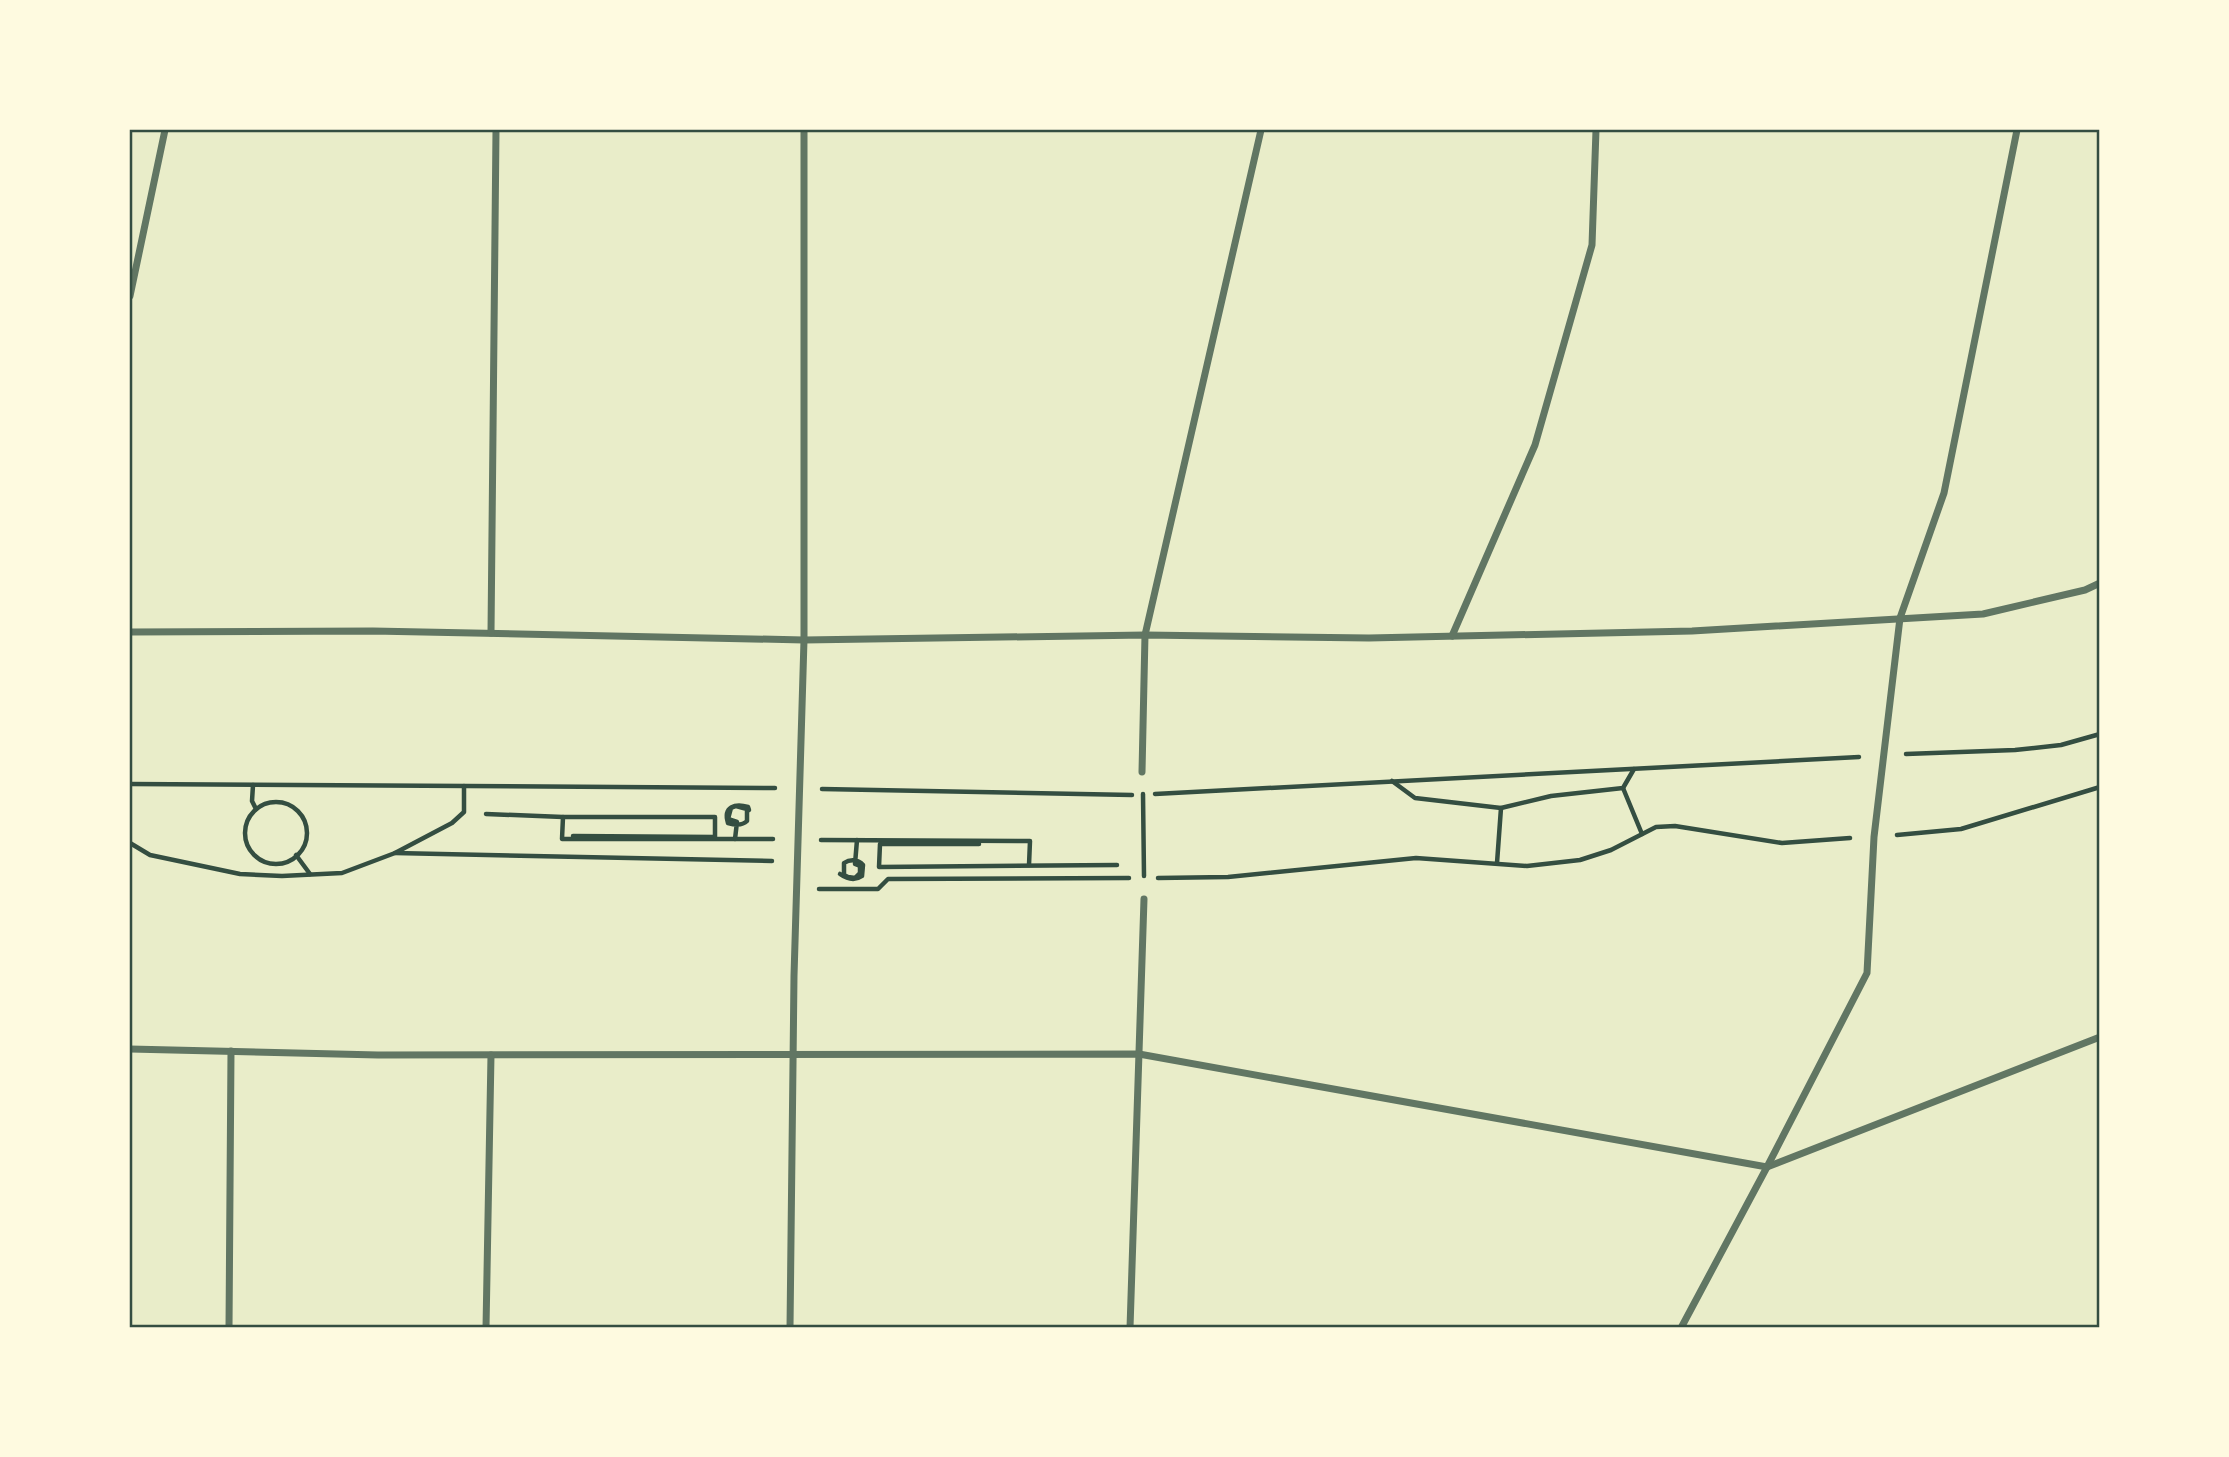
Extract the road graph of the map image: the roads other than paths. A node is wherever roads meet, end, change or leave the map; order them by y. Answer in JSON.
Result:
{"nodes":[{"id":1,"x":165,"y":130,"type":"edge"},
{"id":2,"x":496,"y":130,"type":"edge"},
{"id":3,"x":804,"y":130,"type":"edge"},
{"id":4,"x":1261,"y":130,"type":"edge"},
{"id":5,"x":1596,"y":130,"type":"edge"},
{"id":6,"x":2017,"y":130,"type":"edge"},
{"id":7,"x":130,"y":296,"type":"edge"},
{"id":8,"x":2099,"y":583,"type":"edge"},
{"id":9,"x":1900,"y":618,"type":"junction"},
{"id":10,"x":130,"y":632,"type":"edge"},
{"id":11,"x":491,"y":634,"type":"junction"},
{"id":12,"x":1144,"y":635,"type":"junction"},
{"id":13,"x":1452,"y":636,"type":"junction"},
{"id":14,"x":804,"y":640,"type":"junction"},
{"id":15,"x":1142,"y":772,"type":"road end"},
{"id":16,"x":1144,"y":900,"type":"dead end"},
{"id":17,"x":2099,"y":1037,"type":"edge"},
{"id":18,"x":130,"y":1049,"type":"edge"},
{"id":19,"x":230,"y":1051,"type":"junction"},
{"id":20,"x":1139,"y":1054,"type":"junction"},
{"id":21,"x":491,"y":1055,"type":"junction"},
{"id":22,"x":792,"y":1055,"type":"junction"},
{"id":23,"x":1767,"y":1167,"type":"junction"},
{"id":24,"x":229,"y":1328,"type":"edge"},
{"id":25,"x":486,"y":1328,"type":"edge"},
{"id":26,"x":790,"y":1328,"type":"edge"},
{"id":27,"x":1130,"y":1328,"type":"edge"},
{"id":28,"x":1681,"y":1328,"type":"edge"}],
"edges":[{"from":1,"to":7,"type":"street"},
{"from":2,"to":11,"type":"street"},
{"from":3,"to":14,"type":"street"},
{"from":4,"to":12,"type":"street"},
{"from":5,"to":13,"type":"street"},
{"from":6,"to":9,"type":"street"},
{"from":8,"to":9,"type":"street"},
{"from":9,"to":13,"type":"street"},
{"from":9,"to":23,"type":"street"},
{"from":10,"to":11,"type":"street"},
{"from":11,"to":14,"type":"street"},
{"from":12,"to":13,"type":"street"},
{"from":12,"to":14,"type":"street"},
{"from":12,"to":15,"type":"street"},
{"from":14,"to":22,"type":"street"},
{"from":16,"to":20,"type":"street"},
{"from":17,"to":23,"type":"street"},
{"from":18,"to":19,"type":"street"},
{"from":19,"to":21,"type":"street"},
{"from":19,"to":24,"type":"street"},
{"from":20,"to":22,"type":"street"},
{"from":20,"to":23,"type":"street"},
{"from":20,"to":27,"type":"street"},
{"from":21,"to":22,"type":"street"},
{"from":21,"to":25,"type":"street"},
{"from":22,"to":26,"type":"street"},
{"from":23,"to":28,"type":"street"}]}
